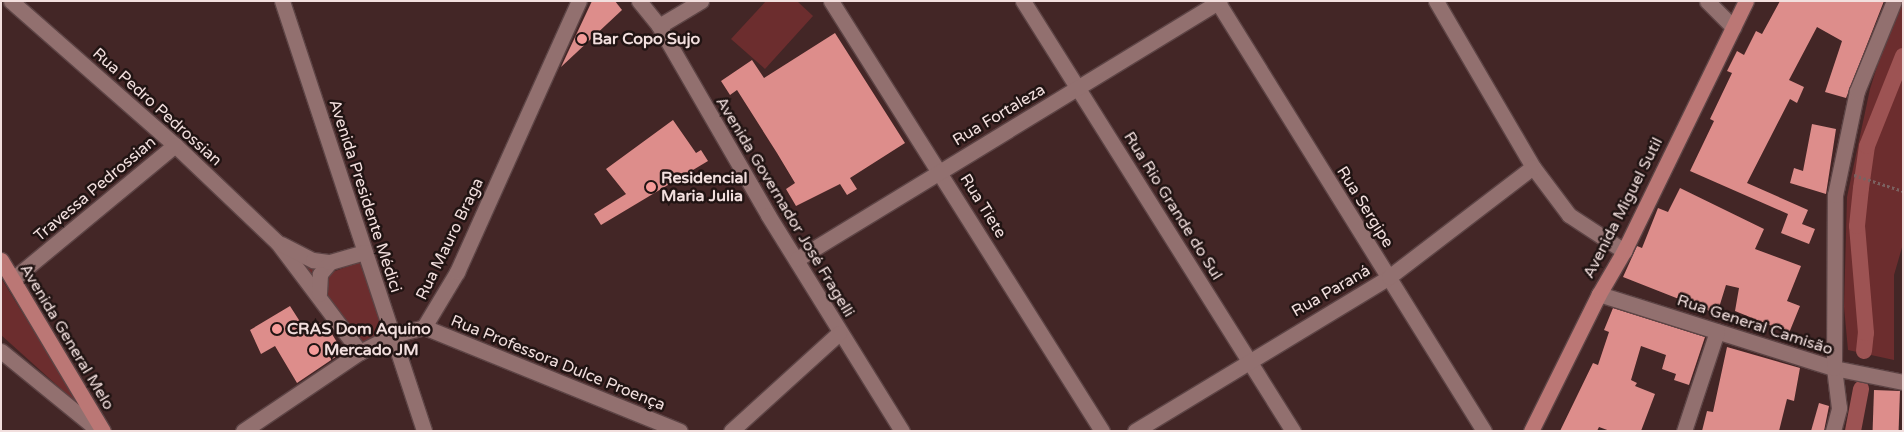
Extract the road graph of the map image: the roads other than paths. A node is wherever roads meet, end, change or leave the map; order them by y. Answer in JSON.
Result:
{"nodes":[{"id":1,"x":11,"y":1,"type":"edge"},
{"id":2,"x":282,"y":1,"type":"edge"},
{"id":3,"x":579,"y":1,"type":"edge"},
{"id":4,"x":639,"y":1,"type":"edge"},
{"id":5,"x":701,"y":1,"type":"edge"},
{"id":6,"x":832,"y":1,"type":"edge"},
{"id":7,"x":1023,"y":1,"type":"edge"},
{"id":8,"x":1436,"y":1,"type":"edge"},
{"id":9,"x":1708,"y":1,"type":"edge"},
{"id":10,"x":1746,"y":1,"type":"edge"},
{"id":11,"x":1894,"y":1,"type":"edge"},
{"id":12,"x":1218,"y":2,"type":"edge"},
{"id":13,"x":659,"y":26,"type":"junction"},
{"id":14,"x":1733,"y":27,"type":"junction"},
{"id":15,"x":1077,"y":88,"type":"junction"},
{"id":16,"x":175,"y":146,"type":"junction"},
{"id":17,"x":1533,"y":166,"type":"junction"},
{"id":18,"x":940,"y":172,"type":"junction"},
{"id":19,"x":277,"y":242,"type":"junction"},
{"id":20,"x":1624,"y":251,"type":"junction"},
{"id":21,"x":365,"y":252,"type":"junction"},
{"id":22,"x":797,"y":259,"type":"junction"},
{"id":23,"x":1,"y":260,"type":"edge"},
{"id":24,"x":330,"y":262,"type":"junction"},
{"id":25,"x":1389,"y":277,"type":"junction"},
{"id":26,"x":13,"y":279,"type":"junction"},
{"id":27,"x":319,"y":294,"type":"junction"},
{"id":28,"x":1599,"y":294,"type":"junction"},
{"id":29,"x":424,"y":327,"type":"junction"},
{"id":30,"x":1717,"y":331,"type":"junction"},
{"id":31,"x":840,"y":333,"type":"junction"},
{"id":32,"x":393,"y":335,"type":"junction"},
{"id":33,"x":1,"y":350,"type":"edge"},
{"id":34,"x":360,"y":352,"type":"junction"},
{"id":35,"x":1249,"y":359,"type":"junction"},
{"id":36,"x":1834,"y":368,"type":"junction"},
{"id":37,"x":1903,"y":382,"type":"edge"},
{"id":38,"x":99,"y":431,"type":"edge"},
{"id":39,"x":103,"y":431,"type":"edge"},
{"id":40,"x":243,"y":431,"type":"edge"},
{"id":41,"x":424,"y":431,"type":"edge"},
{"id":42,"x":680,"y":431,"type":"edge"},
{"id":43,"x":730,"y":431,"type":"edge"},
{"id":44,"x":902,"y":431,"type":"edge"},
{"id":45,"x":1102,"y":431,"type":"edge"},
{"id":46,"x":1136,"y":431,"type":"edge"},
{"id":47,"x":1293,"y":431,"type":"edge"},
{"id":48,"x":1484,"y":431,"type":"edge"},
{"id":49,"x":1531,"y":431,"type":"edge"},
{"id":50,"x":1684,"y":431,"type":"edge"},
{"id":51,"x":1832,"y":431,"type":"edge"}],
"edges":[{"from":1,"to":16,"type":"street","name":"Rua Pedro Pedrossian"},
{"from":2,"to":21,"type":"street","name":"Avenida Presidente Médici"},
{"from":3,"to":29,"type":"street","name":"Rua Mauro Braga"},
{"from":4,"to":13,"type":"street","name":"Avenida Governador José Fragelli"},
{"from":5,"to":13,"type":"street"},
{"from":6,"to":18,"type":"street","name":"Rua Tiete"},
{"from":7,"to":15,"type":"street","name":"Rua Rio Grande do Sul"},
{"from":8,"to":17,"type":"street"},
{"from":9,"to":14,"type":"street"},
{"from":10,"to":14,"type":"main road","name":"Avenida Miguel Sutil"},
{"from":11,"to":36,"type":"street"},
{"from":12,"to":15,"type":"street","name":"Rua Fortaleza"},
{"from":12,"to":25,"type":"street","name":"Rua Sergipe"},
{"from":13,"to":22,"type":"street","name":"Avenida Governador José Fragelli"},
{"from":14,"to":20,"type":"main road","name":"Avenida Miguel Sutil"},
{"from":15,"to":18,"type":"street","name":"Rua Fortaleza"},
{"from":15,"to":35,"type":"street","name":"Rua Rio Grande do Sul"},
{"from":16,"to":19,"type":"street","name":"Rua Pedro Pedrossian"},
{"from":16,"to":26,"type":"street","name":"Travessa Pedrossian"},
{"from":17,"to":20,"type":"street"},
{"from":17,"to":25,"type":"street","name":"Rua Paraná"},
{"from":18,"to":22,"type":"street","name":"Rua Fortaleza"},
{"from":18,"to":45,"type":"street","name":"Rua Tiete"},
{"from":19,"to":24,"type":"street","name":"Rua Pedro Pedrossian"},
{"from":19,"to":27,"type":"street","name":"Rua Pedro Pedrossian"},
{"from":20,"to":28,"type":"main road","name":"Avenida Miguel Sutil"},
{"from":21,"to":24,"type":"street","name":"Rua Pedro Pedrossian"},
{"from":21,"to":32,"type":"street","name":"Avenida Presidente Médici"},
{"from":22,"to":31,"type":"street","name":"Avenida Governador José Fragelli"},
{"from":23,"to":26,"type":"main road","name":"Avenida General Melo"},
{"from":24,"to":27,"type":"street"},
{"from":25,"to":35,"type":"street","name":"Rua Paraná"},
{"from":25,"to":48,"type":"street","name":"Rua Sergipe"},
{"from":26,"to":39,"type":"main road","name":"Avenida General Melo"},
{"from":27,"to":34,"type":"street","name":"Rua Pedro Pedrossian"},
{"from":28,"to":30,"type":"street","name":"Rua General Camisão"},
{"from":28,"to":49,"type":"main road","name":"Avenida Miguel Sutil"},
{"from":29,"to":32,"type":"street"},
{"from":29,"to":42,"type":"street","name":"Rua Professora Dulce Proença"},
{"from":30,"to":36,"type":"street","name":"Rua General Camisão"},
{"from":30,"to":50,"type":"street"},
{"from":31,"to":43,"type":"street"},
{"from":31,"to":44,"type":"street","name":"Avenida Governador José Fragelli"},
{"from":32,"to":34,"type":"street"},
{"from":32,"to":41,"type":"street","name":"Avenida Presidente Médici"},
{"from":33,"to":38,"type":"street"},
{"from":34,"to":40,"type":"street"},
{"from":35,"to":46,"type":"street","name":"Rua Paraná"},
{"from":35,"to":47,"type":"street","name":"Rua Rio Grande do Sul"},
{"from":36,"to":37,"type":"street","name":"Rua General Camisão"},
{"from":36,"to":51,"type":"street"}]}
